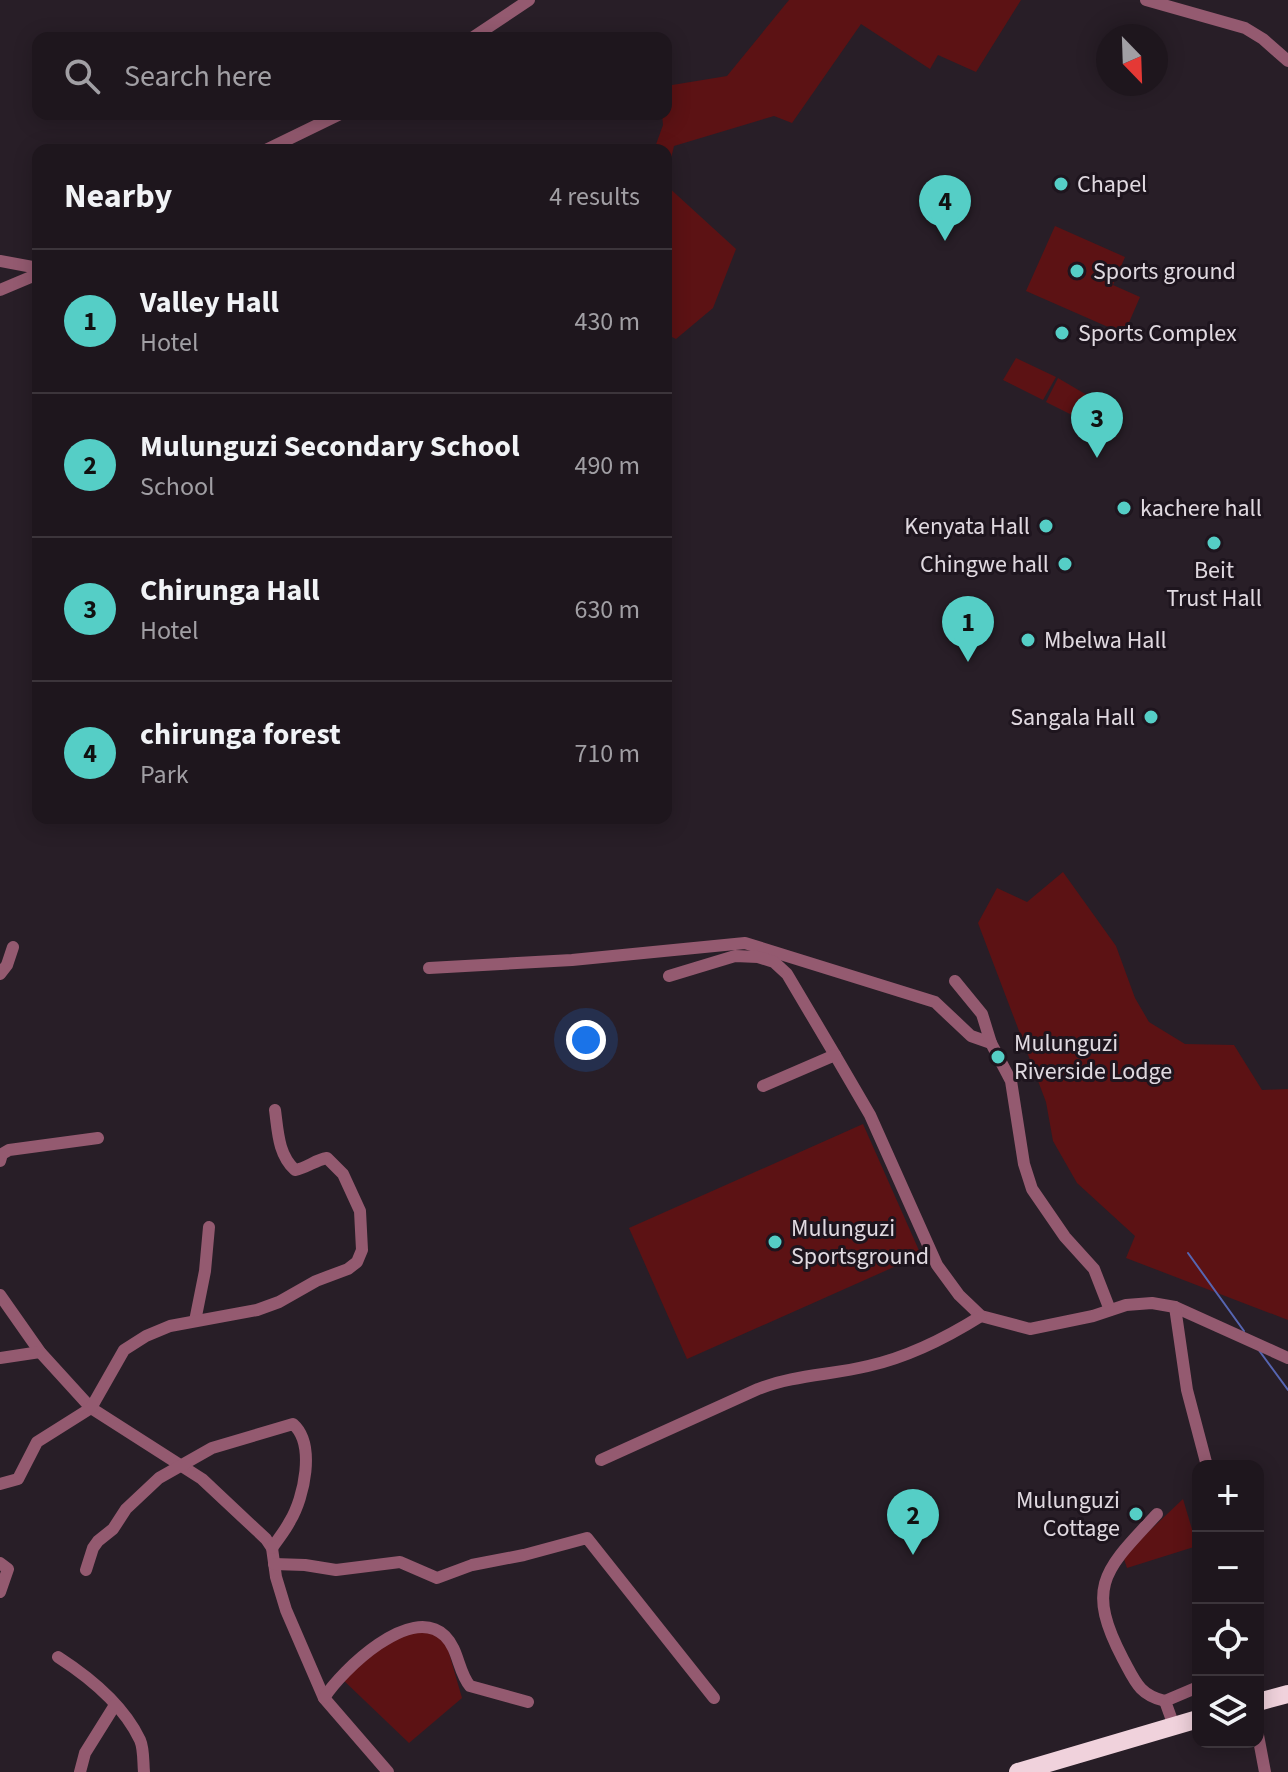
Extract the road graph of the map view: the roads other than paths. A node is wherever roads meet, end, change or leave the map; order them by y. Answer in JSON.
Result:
{"nodes":[{"id":1,"x":529,"y":0,"type":"edge"},
{"id":2,"x":1146,"y":0,"type":"edge"},
{"id":3,"x":481,"y":32,"type":"edge"},
{"id":4,"x":1288,"y":61,"type":"edge"},
{"id":5,"x":328,"y":120,"type":"edge"},
{"id":6,"x":278,"y":144,"type":"edge"},
{"id":7,"x":0,"y":261,"type":"edge"},
{"id":8,"x":32,"y":269,"type":"edge"},
{"id":9,"x":32,"y":274,"type":"edge"},
{"id":10,"x":0,"y":290,"type":"edge"},
{"id":11,"x":13,"y":947,"type":"dead end"},
{"id":12,"x":429,"y":968,"type":"dead end"},
{"id":13,"x":0,"y":974,"type":"edge"},
{"id":14,"x":669,"y":976,"type":"dead end"},
{"id":15,"x":955,"y":981,"type":"dead end"},
{"id":16,"x":991,"y":1043,"type":"junction"},
{"id":17,"x":835,"y":1055,"type":"junction"},
{"id":18,"x":763,"y":1086,"type":"dead end"},
{"id":19,"x":275,"y":1110,"type":"dead end"},
{"id":20,"x":98,"y":1138,"type":"dead end"},
{"id":21,"x":0,"y":1161,"type":"edge"},
{"id":22,"x":209,"y":1227,"type":"dead end"},
{"id":23,"x":0,"y":1295,"type":"edge"},
{"id":24,"x":1175,"y":1307,"type":"junction"},
{"id":25,"x":1110,"y":1310,"type":"junction"},
{"id":26,"x":981,"y":1316,"type":"junction"},
{"id":27,"x":195,"y":1321,"type":"junction"},
{"id":28,"x":40,"y":1352,"type":"junction"},
{"id":29,"x":0,"y":1358,"type":"edge"},
{"id":30,"x":1288,"y":1358,"type":"edge"},
{"id":31,"x":91,"y":1408,"type":"junction"},
{"id":32,"x":601,"y":1460,"type":"dead end"},
{"id":33,"x":1205,"y":1460,"type":"edge"},
{"id":34,"x":181,"y":1464,"type":"junction"},
{"id":35,"x":0,"y":1484,"type":"edge"},
{"id":36,"x":1157,"y":1514,"type":"dead end"},
{"id":37,"x":272,"y":1548,"type":"junction"},
{"id":38,"x":0,"y":1563,"type":"edge"},
{"id":39,"x":274,"y":1564,"type":"junction"},
{"id":40,"x":86,"y":1570,"type":"dead end"},
{"id":41,"x":0,"y":1592,"type":"edge"},
{"id":42,"x":58,"y":1657,"type":"dead end"},
{"id":43,"x":1192,"y":1690,"type":"edge"},
{"id":44,"x":1288,"y":1694,"type":"edge"},
{"id":45,"x":324,"y":1698,"type":"junction"},
{"id":46,"x":714,"y":1698,"type":"dead end"},
{"id":47,"x":1264,"y":1700,"type":"edge"},
{"id":48,"x":1165,"y":1701,"type":"junction"},
{"id":49,"x":528,"y":1702,"type":"dead end"},
{"id":50,"x":115,"y":1705,"type":"junction"},
{"id":51,"x":1192,"y":1721,"type":"edge"},
{"id":52,"x":1174,"y":1726,"type":"junction"},
{"id":53,"x":1260,"y":1748,"type":"edge"},
{"id":54,"x":80,"y":1772,"type":"edge"},
{"id":55,"x":144,"y":1772,"type":"edge"},
{"id":56,"x":388,"y":1772,"type":"edge"},
{"id":57,"x":1018,"y":1772,"type":"edge"},
{"id":58,"x":1265,"y":1772,"type":"edge"}],
"edges":[{"from":1,"to":3,"type":"street"},
{"from":2,"to":4,"type":"street"},
{"from":5,"to":6,"type":"street"},
{"from":7,"to":8,"type":"street"},
{"from":9,"to":10,"type":"street"},
{"from":11,"to":13,"type":"street"},
{"from":12,"to":16,"type":"street"},
{"from":14,"to":17,"type":"street"},
{"from":15,"to":16,"type":"street"},
{"from":16,"to":25,"type":"street"},
{"from":17,"to":18,"type":"street"},
{"from":17,"to":26,"type":"street"},
{"from":19,"to":27,"type":"street"},
{"from":20,"to":21,"type":"street"},
{"from":22,"to":27,"type":"street"},
{"from":23,"to":28,"type":"street"},
{"from":24,"to":25,"type":"street"},
{"from":24,"to":30,"type":"street"},
{"from":24,"to":33,"type":"street"},
{"from":25,"to":26,"type":"street"},
{"from":26,"to":32,"type":"street"},
{"from":27,"to":31,"type":"street"},
{"from":28,"to":29,"type":"street"},
{"from":28,"to":31,"type":"street"},
{"from":31,"to":34,"type":"street"},
{"from":31,"to":35,"type":"street"},
{"from":34,"to":37,"type":"street"},
{"from":34,"to":37,"type":"street"},
{"from":34,"to":40,"type":"street"},
{"from":36,"to":48,"type":"street"},
{"from":37,"to":39,"type":"street"},
{"from":38,"to":41,"type":"street"},
{"from":39,"to":45,"type":"street"},
{"from":39,"to":46,"type":"street"},
{"from":42,"to":50,"type":"street"},
{"from":43,"to":48,"type":"street"},
{"from":44,"to":47,"type":"highway"},
{"from":45,"to":49,"type":"street"},
{"from":45,"to":56,"type":"street"},
{"from":48,"to":52,"type":"street"},
{"from":50,"to":54,"type":"street"},
{"from":50,"to":55,"type":"street"},
{"from":51,"to":52,"type":"highway"},
{"from":52,"to":57,"type":"highway"},
{"from":53,"to":58,"type":"street"}]}
